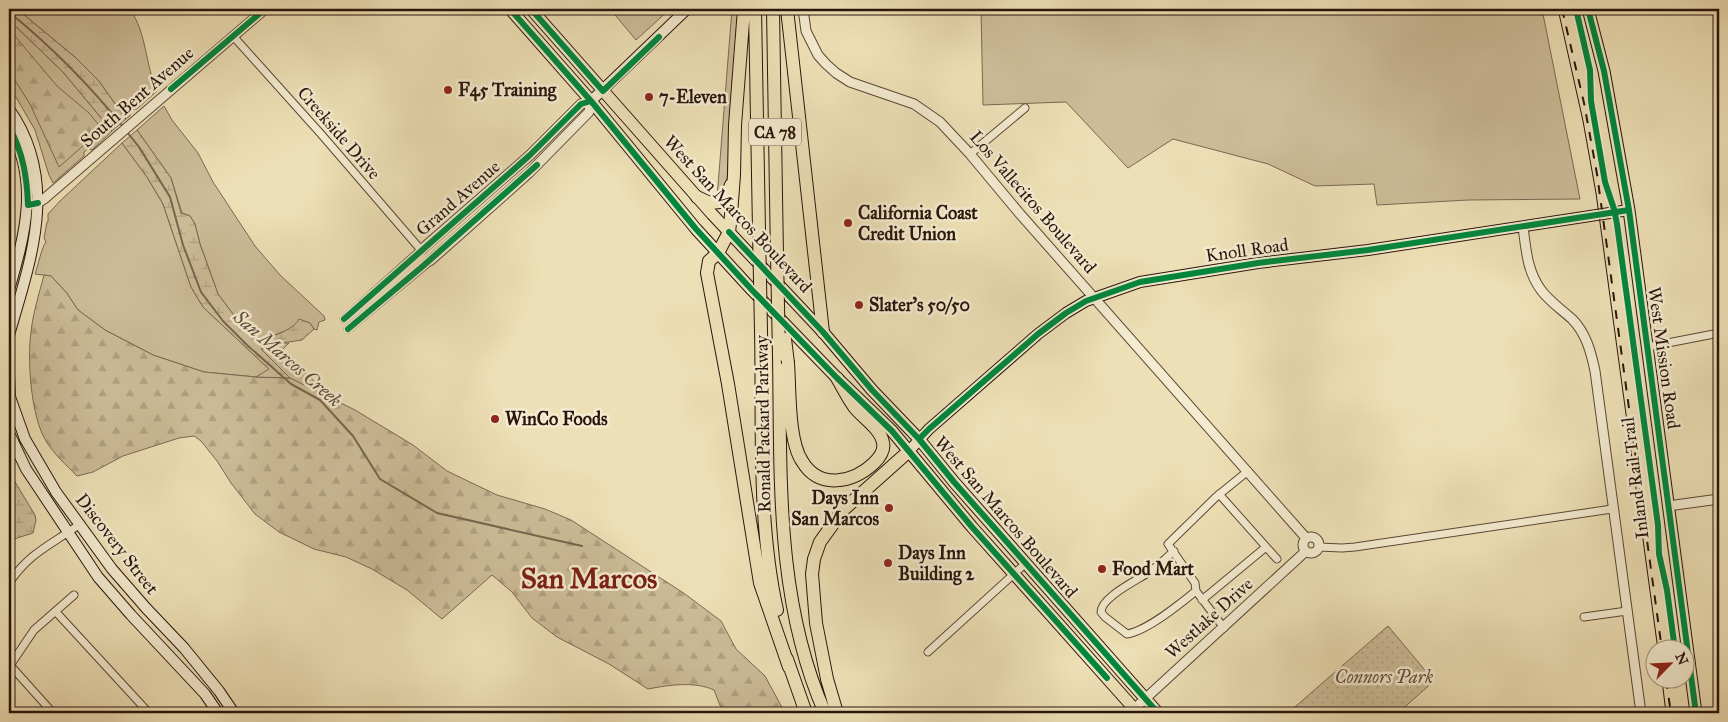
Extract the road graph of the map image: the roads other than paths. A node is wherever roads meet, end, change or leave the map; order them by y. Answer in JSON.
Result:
{"nodes":[{"id":1,"x":265,"y":9,"type":"edge"},
{"id":2,"x":510,"y":9,"type":"edge"},
{"id":3,"x":531,"y":9,"type":"edge"},
{"id":4,"x":687,"y":9,"type":"edge"},
{"id":5,"x":744,"y":9,"type":"edge"},
{"id":6,"x":755,"y":9,"type":"edge"},
{"id":7,"x":773,"y":9,"type":"edge"},
{"id":8,"x":787,"y":9,"type":"edge"},
{"id":9,"x":803,"y":9,"type":"edge"},
{"id":10,"x":1588,"y":9,"type":"edge"},
{"id":11,"x":233,"y":36,"type":"junction"},
{"id":12,"x":603,"y":91,"type":"junction"},
{"id":13,"x":591,"y":101,"type":"junction"},
{"id":14,"x":1025,"y":108,"type":"dead end"},
{"id":15,"x":9,"y":110,"type":"edge"},
{"id":16,"x":9,"y":127,"type":"edge"},
{"id":17,"x":970,"y":154,"type":"junction"},
{"id":18,"x":734,"y":176,"type":"junction"},
{"id":19,"x":697,"y":197,"type":"junction"},
{"id":20,"x":38,"y":202,"type":"junction"},
{"id":21,"x":28,"y":205,"type":"junction"},
{"id":22,"x":1629,"y":210,"type":"junction"},
{"id":23,"x":1523,"y":227,"type":"junction"},
{"id":24,"x":729,"y":232,"type":"junction"},
{"id":25,"x":421,"y":250,"type":"junction"},
{"id":26,"x":718,"y":253,"type":"junction"},
{"id":27,"x":430,"y":261,"type":"joint"},
{"id":28,"x":9,"y":290,"type":"edge"},
{"id":29,"x":1095,"y":298,"type":"junction"},
{"id":30,"x":344,"y":319,"type":"dead end"},
{"id":31,"x":348,"y":329,"type":"dead end"},
{"id":32,"x":823,"y":332,"type":"junction"},
{"id":33,"x":1719,"y":333,"type":"edge"},
{"id":34,"x":9,"y":335,"type":"edge"},
{"id":35,"x":1647,"y":347,"type":"junction"},
{"id":36,"x":784,"y":359,"type":"junction"},
{"id":37,"x":9,"y":375,"type":"edge"},
{"id":38,"x":837,"y":378,"type":"junction"},
{"id":39,"x":9,"y":432,"type":"edge"},
{"id":40,"x":919,"y":440,"type":"junction"},
{"id":41,"x":909,"y":451,"type":"junction"},
{"id":42,"x":1248,"y":471,"type":"junction"},
{"id":43,"x":938,"y":486,"type":"junction"},
{"id":44,"x":1220,"y":494,"type":"junction"},
{"id":45,"x":968,"y":498,"type":"junction"},
{"id":46,"x":1719,"y":499,"type":"edge"},
{"id":47,"x":1668,"y":506,"type":"junction"},
{"id":48,"x":1612,"y":509,"type":"junction"},
{"id":49,"x":80,"y":524,"type":"junction"},
{"id":50,"x":68,"y":533,"type":"junction"},
{"id":51,"x":1306,"y":538,"type":"junction"},
{"id":52,"x":1266,"y":547,"type":"junction"},
{"id":53,"x":1318,"y":547,"type":"junction"},
{"id":54,"x":1174,"y":551,"type":"junction"},
{"id":55,"x":1306,"y":551,"type":"junction"},
{"id":56,"x":1277,"y":559,"type":"dead end"},
{"id":57,"x":1026,"y":563,"type":"junction"},
{"id":58,"x":1014,"y":573,"type":"junction"},
{"id":59,"x":9,"y":583,"type":"edge"},
{"id":60,"x":1196,"y":591,"type":"junction"},
{"id":61,"x":74,"y":595,"type":"dead end"},
{"id":62,"x":1202,"y":600,"type":"junction"},
{"id":63,"x":1627,"y":611,"type":"junction"},
{"id":64,"x":56,"y":612,"type":"junction"},
{"id":65,"x":1584,"y":617,"type":"dead end"},
{"id":66,"x":1224,"y":628,"type":"junction"},
{"id":67,"x":928,"y":652,"type":"dead end"},
{"id":68,"x":10,"y":666,"type":"edge"},
{"id":69,"x":789,"y":667,"type":"junction"},
{"id":70,"x":1145,"y":698,"type":"junction"},
{"id":71,"x":1136,"y":711,"type":"edge"},
{"id":72,"x":53,"y":713,"type":"edge"},
{"id":73,"x":149,"y":713,"type":"edge"},
{"id":74,"x":218,"y":713,"type":"edge"},
{"id":75,"x":234,"y":713,"type":"edge"},
{"id":76,"x":806,"y":713,"type":"edge"},
{"id":77,"x":825,"y":713,"type":"edge"},
{"id":78,"x":837,"y":713,"type":"edge"},
{"id":79,"x":1158,"y":713,"type":"edge"},
{"id":80,"x":1641,"y":713,"type":"edge"},
{"id":81,"x":1696,"y":713,"type":"edge"}],
"edges":[{"from":1,"to":11,"type":"street","name":"South Bent Avenue"},
{"from":2,"to":13,"type":"main road","name":"West San Marcos Boulevard"},
{"from":3,"to":12,"type":"main road","name":"West San Marcos Boulevard"},
{"from":4,"to":12,"type":"main road","name":"Grand Avenue"},
{"from":5,"to":18,"type":"highway"},
{"from":6,"to":69,"type":"highway","name":"Ronald Packard Parkway","number":"CA 78","bridge":true},
{"from":7,"to":36,"type":"highway","name":"Ronald Packard Parkway","number":"CA 78","bridge":true},
{"from":8,"to":32,"type":"highway"},
{"from":9,"to":17,"type":"street","name":"Los Vallecitos Boulevard"},
{"from":10,"to":22,"type":"main road","name":"West Mission Road"},
{"from":11,"to":20,"type":"street","name":"South Bent Avenue"},
{"from":11,"to":25,"type":"street","name":"Creekside Drive"},
{"from":12,"to":13,"type":"main road","name":"Grand Avenue"},
{"from":12,"to":19,"type":"main road","name":"West San Marcos Boulevard"},
{"from":13,"to":25,"type":"street","name":"Grand Avenue"},
{"from":13,"to":26,"type":"main road","name":"West San Marcos Boulevard"},
{"from":13,"to":27,"type":"street","name":"Grand Avenue"},
{"from":14,"to":17,"type":"street"},
{"from":15,"to":20,"type":"main road"},
{"from":16,"to":21,"type":"main road"},
{"from":17,"to":29,"type":"street","name":"Los Vallecitos Boulevard"},
{"from":18,"to":19,"type":"highway"},
{"from":18,"to":24,"type":"highway"},
{"from":19,"to":24,"type":"main road","name":"West San Marcos Boulevard"},
{"from":20,"to":21,"type":"street","name":"South Bent Avenue"},
{"from":20,"to":34,"type":"main road"},
{"from":21,"to":28,"type":"main road"},
{"from":22,"to":23,"type":"main road","name":"Knoll Road"},
{"from":22,"to":35,"type":"main road","name":"West Mission Road"},
{"from":23,"to":29,"type":"main road","name":"Knoll Road"},
{"from":23,"to":48,"type":"street"},
{"from":24,"to":26,"type":"highway"},
{"from":24,"to":32,"type":"main road","name":"West San Marcos Boulevard"},
{"from":25,"to":30,"type":"street","name":"Grand Avenue"},
{"from":26,"to":38,"type":"main road","name":"West San Marcos Boulevard"},
{"from":26,"to":69,"type":"highway"},
{"from":27,"to":31,"type":"street","name":"Grand Avenue"},
{"from":29,"to":40,"type":"main road","name":"Knoll Road"},
{"from":29,"to":42,"type":"street","name":"Los Vallecitos Boulevard"},
{"from":32,"to":40,"type":"main road","name":"West San Marcos Boulevard"},
{"from":33,"to":35,"type":"street"},
{"from":35,"to":47,"type":"main road","name":"West Mission Road"},
{"from":36,"to":38,"type":"highway"},
{"from":36,"to":77,"type":"highway","name":"Ronald Packard Parkway","number":"CA 78"},
{"from":37,"to":49,"type":"main road","name":"Discovery Street"},
{"from":38,"to":41,"type":"main road","name":"West San Marcos Boulevard"},
{"from":39,"to":50,"type":"main road","name":"Discovery Street"},
{"from":40,"to":41,"type":"main road","name":"Knoll Road"},
{"from":40,"to":45,"type":"main road","name":"West San Marcos Boulevard"},
{"from":41,"to":43,"type":"main road","name":"West San Marcos Boulevard"},
{"from":41,"to":78,"type":"highway"},
{"from":42,"to":44,"type":"street"},
{"from":42,"to":51,"type":"street","name":"Los Vallecitos Boulevard"},
{"from":43,"to":45,"type":"main road"},
{"from":43,"to":58,"type":"main road","name":"West San Marcos Boulevard"},
{"from":44,"to":52,"type":"street"},
{"from":44,"to":54,"type":"street"},
{"from":45,"to":57,"type":"main road","name":"West San Marcos Boulevard"},
{"from":46,"to":47,"type":"street"},
{"from":47,"to":81,"type":"main road","name":"West Mission Road"},
{"from":48,"to":53,"type":"street"},
{"from":48,"to":63,"type":"street"},
{"from":49,"to":50,"type":"street"},
{"from":49,"to":75,"type":"main road","name":"Discovery Street"},
{"from":50,"to":59,"type":"street"},
{"from":50,"to":74,"type":"main road","name":"Discovery Street"},
{"from":51,"to":53,"type":"street"},
{"from":51,"to":55,"type":"street"},
{"from":52,"to":56,"type":"street"},
{"from":52,"to":62,"type":"street"},
{"from":53,"to":55,"type":"street"},
{"from":54,"to":60,"type":"street"},
{"from":54,"to":60,"type":"street"},
{"from":55,"to":66,"type":"street","name":"Westlake Drive"},
{"from":57,"to":58,"type":"street"},
{"from":57,"to":70,"type":"main road","name":"West San Marcos Boulevard"},
{"from":58,"to":67,"type":"street"},
{"from":58,"to":71,"type":"main road","name":"West San Marcos Boulevard"},
{"from":60,"to":62,"type":"street"},
{"from":61,"to":64,"type":"street"},
{"from":62,"to":66,"type":"street"},
{"from":63,"to":65,"type":"street"},
{"from":63,"to":80,"type":"street"},
{"from":64,"to":68,"type":"street"},
{"from":64,"to":73,"type":"street"},
{"from":66,"to":70,"type":"street","name":"Westlake Drive"},
{"from":68,"to":72,"type":"street"},
{"from":69,"to":76,"type":"highway","name":"Ronald Packard Parkway","number":"CA 78"},
{"from":70,"to":71,"type":"street","name":"Westlake Drive"},
{"from":70,"to":79,"type":"main road","name":"West San Marcos Boulevard"}]}
